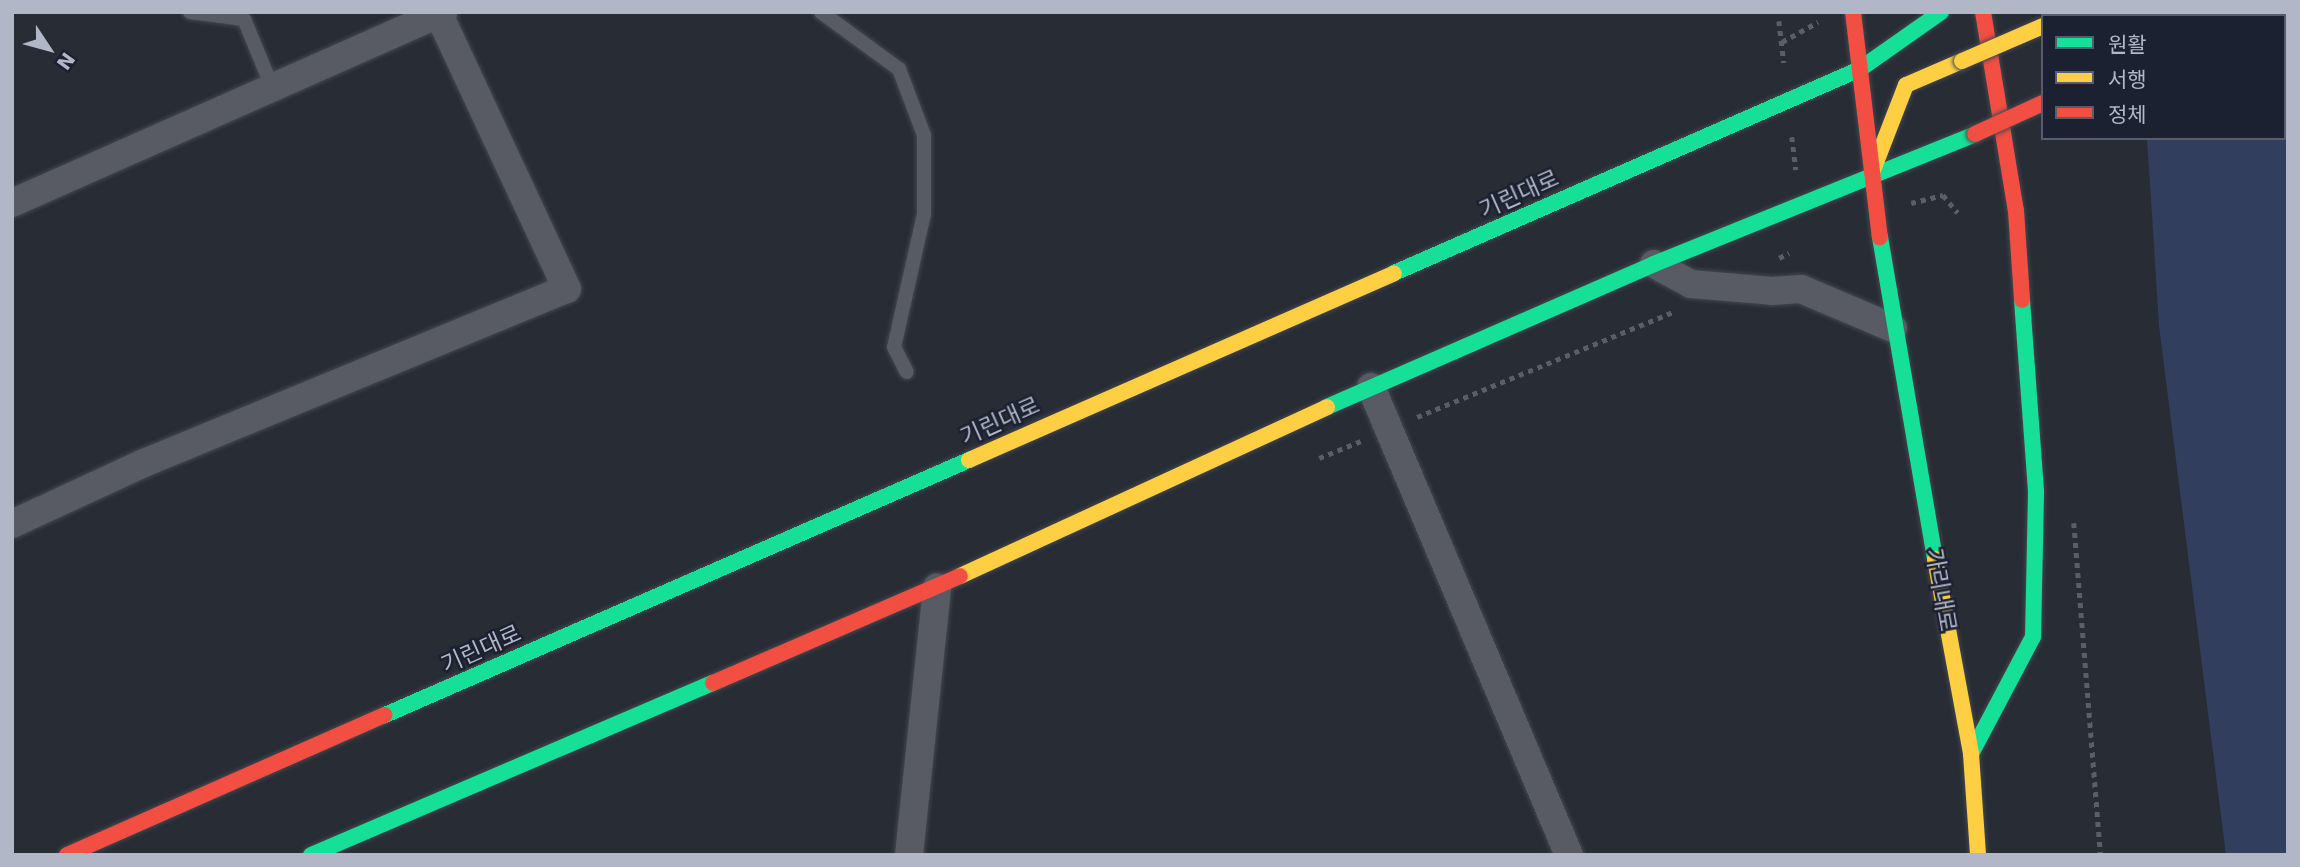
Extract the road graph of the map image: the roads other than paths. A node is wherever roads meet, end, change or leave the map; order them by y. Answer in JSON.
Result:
{"nodes":[{"id":1,"x":190,"y":12,"type":"edge"},
{"id":2,"x":821,"y":12,"type":"edge"},
{"id":3,"x":1853,"y":12,"type":"edge"},
{"id":4,"x":1941,"y":12,"type":"edge"},
{"id":5,"x":1983,"y":12,"type":"edge"},
{"id":6,"x":440,"y":13,"type":"edge"},
{"id":7,"x":2041,"y":27,"type":"edge"},
{"id":8,"x":1860,"y":69,"type":"junction"},
{"id":9,"x":272,"y":87,"type":"junction"},
{"id":10,"x":2041,"y":104,"type":"edge"},
{"id":11,"x":1871,"y":176,"type":"junction"},
{"id":12,"x":12,"y":203,"type":"edge"},
{"id":13,"x":1654,"y":264,"type":"junction"},
{"id":14,"x":1893,"y":327,"type":"junction"},
{"id":15,"x":907,"y":372,"type":"dead end"},
{"id":16,"x":1371,"y":387,"type":"junction"},
{"id":17,"x":12,"y":524,"type":"edge"},
{"id":18,"x":937,"y":587,"type":"junction"},
{"id":19,"x":1971,"y":754,"type":"junction"},
{"id":20,"x":67,"y":855,"type":"edge"},
{"id":21,"x":311,"y":855,"type":"edge"},
{"id":22,"x":909,"y":855,"type":"edge"},
{"id":23,"x":1569,"y":855,"type":"edge"},
{"id":24,"x":1979,"y":855,"type":"edge"}],
"edges":[{"from":1,"to":9,"type":"lane"},
{"from":2,"to":15,"type":"lane"},
{"from":3,"to":8,"type":"street","name":"가리내로"},
{"from":4,"to":8,"type":"street","name":"기린대로"},
{"from":5,"to":19,"type":"street"},
{"from":6,"to":9,"type":"street"},
{"from":6,"to":17,"type":"street"},
{"from":7,"to":11,"type":"street","bridge":true},
{"from":8,"to":11,"type":"street","name":"가리내로"},
{"from":8,"to":20,"type":"street","name":"기린대로"},
{"from":9,"to":12,"type":"street"},
{"from":10,"to":11,"type":"street","bridge":true},
{"from":11,"to":13,"type":"street"},
{"from":11,"to":14,"type":"street","name":"가리내로"},
{"from":13,"to":14,"type":"street"},
{"from":13,"to":16,"type":"street"},
{"from":14,"to":19,"type":"street","name":"가리내로"},
{"from":16,"to":18,"type":"street"},
{"from":16,"to":23,"type":"street"},
{"from":18,"to":21,"type":"street"},
{"from":18,"to":22,"type":"street"},
{"from":19,"to":24,"type":"street","name":"가리내로"}]}
